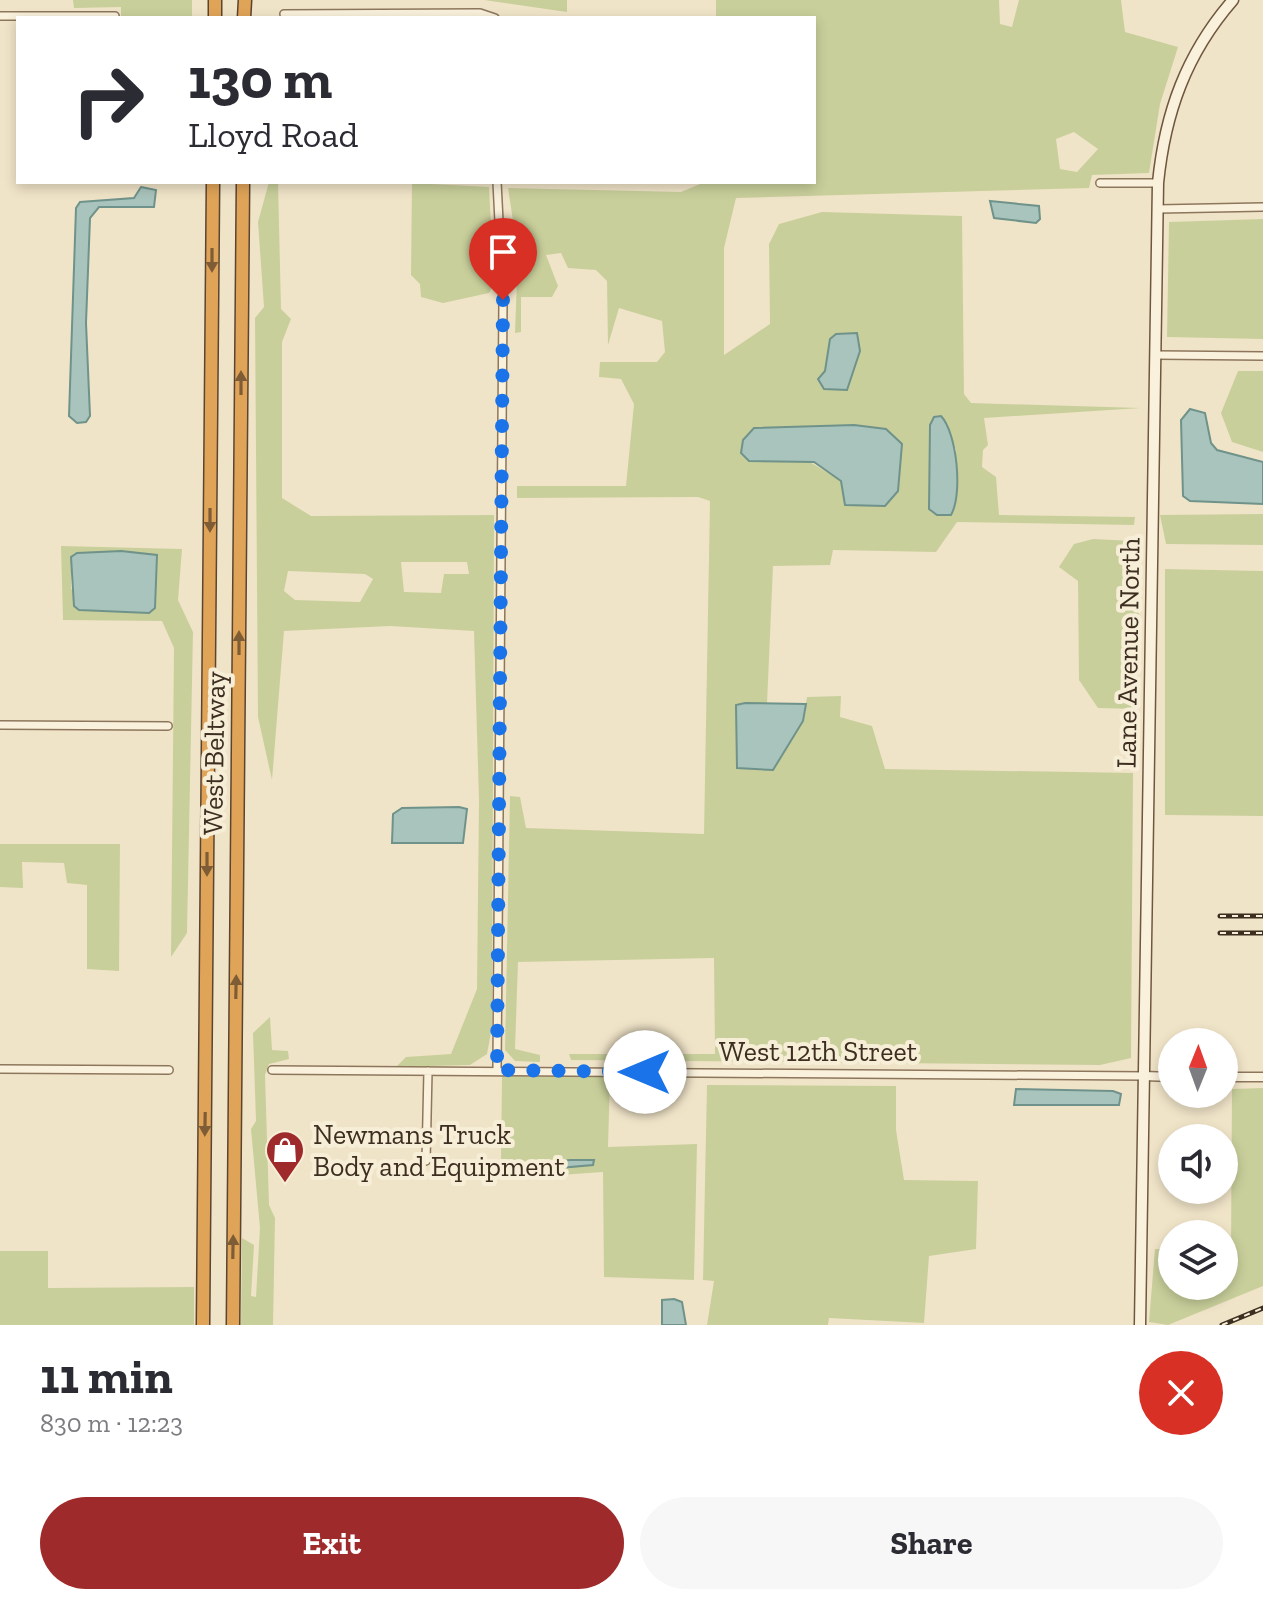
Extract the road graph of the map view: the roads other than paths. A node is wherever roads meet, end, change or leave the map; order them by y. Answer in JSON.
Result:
{"nodes":[{"id":1,"x":1233,"y":0,"type":"edge"},
{"id":2,"x":284,"y":14,"type":"dead end"},
{"id":3,"x":0,"y":16,"type":"edge"},
{"id":4,"x":115,"y":16,"type":"dead end"},
{"id":5,"x":490,"y":16,"type":"edge"},
{"id":6,"x":1100,"y":183,"type":"dead end"},
{"id":7,"x":1158,"y":183,"type":"junction"},
{"id":8,"x":213,"y":184,"type":"edge"},
{"id":9,"x":243,"y":184,"type":"edge"},
{"id":10,"x":497,"y":184,"type":"edge"},
{"id":11,"x":1263,"y":207,"type":"edge"},
{"id":12,"x":1158,"y":209,"type":"junction"},
{"id":13,"x":1157,"y":355,"type":"junction"},
{"id":14,"x":1263,"y":356,"type":"edge"},
{"id":15,"x":0,"y":725,"type":"edge"},
{"id":16,"x":168,"y":726,"type":"dead end"},
{"id":17,"x":0,"y":1069,"type":"edge"},
{"id":18,"x":169,"y":1070,"type":"dead end"},
{"id":19,"x":272,"y":1070,"type":"dead end"},
{"id":20,"x":497,"y":1070,"type":"junction"},
{"id":21,"x":428,"y":1071,"type":"junction"},
{"id":22,"x":1144,"y":1076,"type":"junction"},
{"id":23,"x":1158,"y":1076,"type":"edge"},
{"id":24,"x":1238,"y":1077,"type":"edge"},
{"id":25,"x":1263,"y":1077,"type":"edge"},
{"id":26,"x":426,"y":1161,"type":"dead end"},
{"id":27,"x":203,"y":1325,"type":"edge"},
{"id":28,"x":233,"y":1325,"type":"edge"},
{"id":29,"x":1140,"y":1325,"type":"edge"}],
"edges":[{"from":1,"to":7,"type":"main road","name":"Lane Avenue North"},
{"from":2,"to":5,"type":"street"},
{"from":3,"to":4,"type":"street"},
{"from":6,"to":7,"type":"street"},
{"from":7,"to":12,"type":"main road","name":"Lane Avenue North"},
{"from":8,"to":27,"type":"highway","name":"West Beltway","one_way":true},
{"from":28,"to":9,"type":"highway","name":"West Beltway","one_way":true},
{"from":10,"to":20,"type":"street"},
{"from":11,"to":12,"type":"street"},
{"from":12,"to":13,"type":"main road","name":"Lane Avenue North"},
{"from":13,"to":14,"type":"street"},
{"from":13,"to":22,"type":"main road","name":"Lane Avenue North"},
{"from":15,"to":16,"type":"street"},
{"from":17,"to":18,"type":"street"},
{"from":19,"to":21,"type":"street","name":"West 12th Street"},
{"from":20,"to":21,"type":"street","name":"West 12th Street"},
{"from":20,"to":22,"type":"street","name":"West 12th Street"},
{"from":21,"to":26,"type":"street"},
{"from":22,"to":23,"type":"street","name":"West 12th Street"},
{"from":22,"to":29,"type":"main road","name":"Lane Avenue North"},
{"from":24,"to":25,"type":"street"}]}
